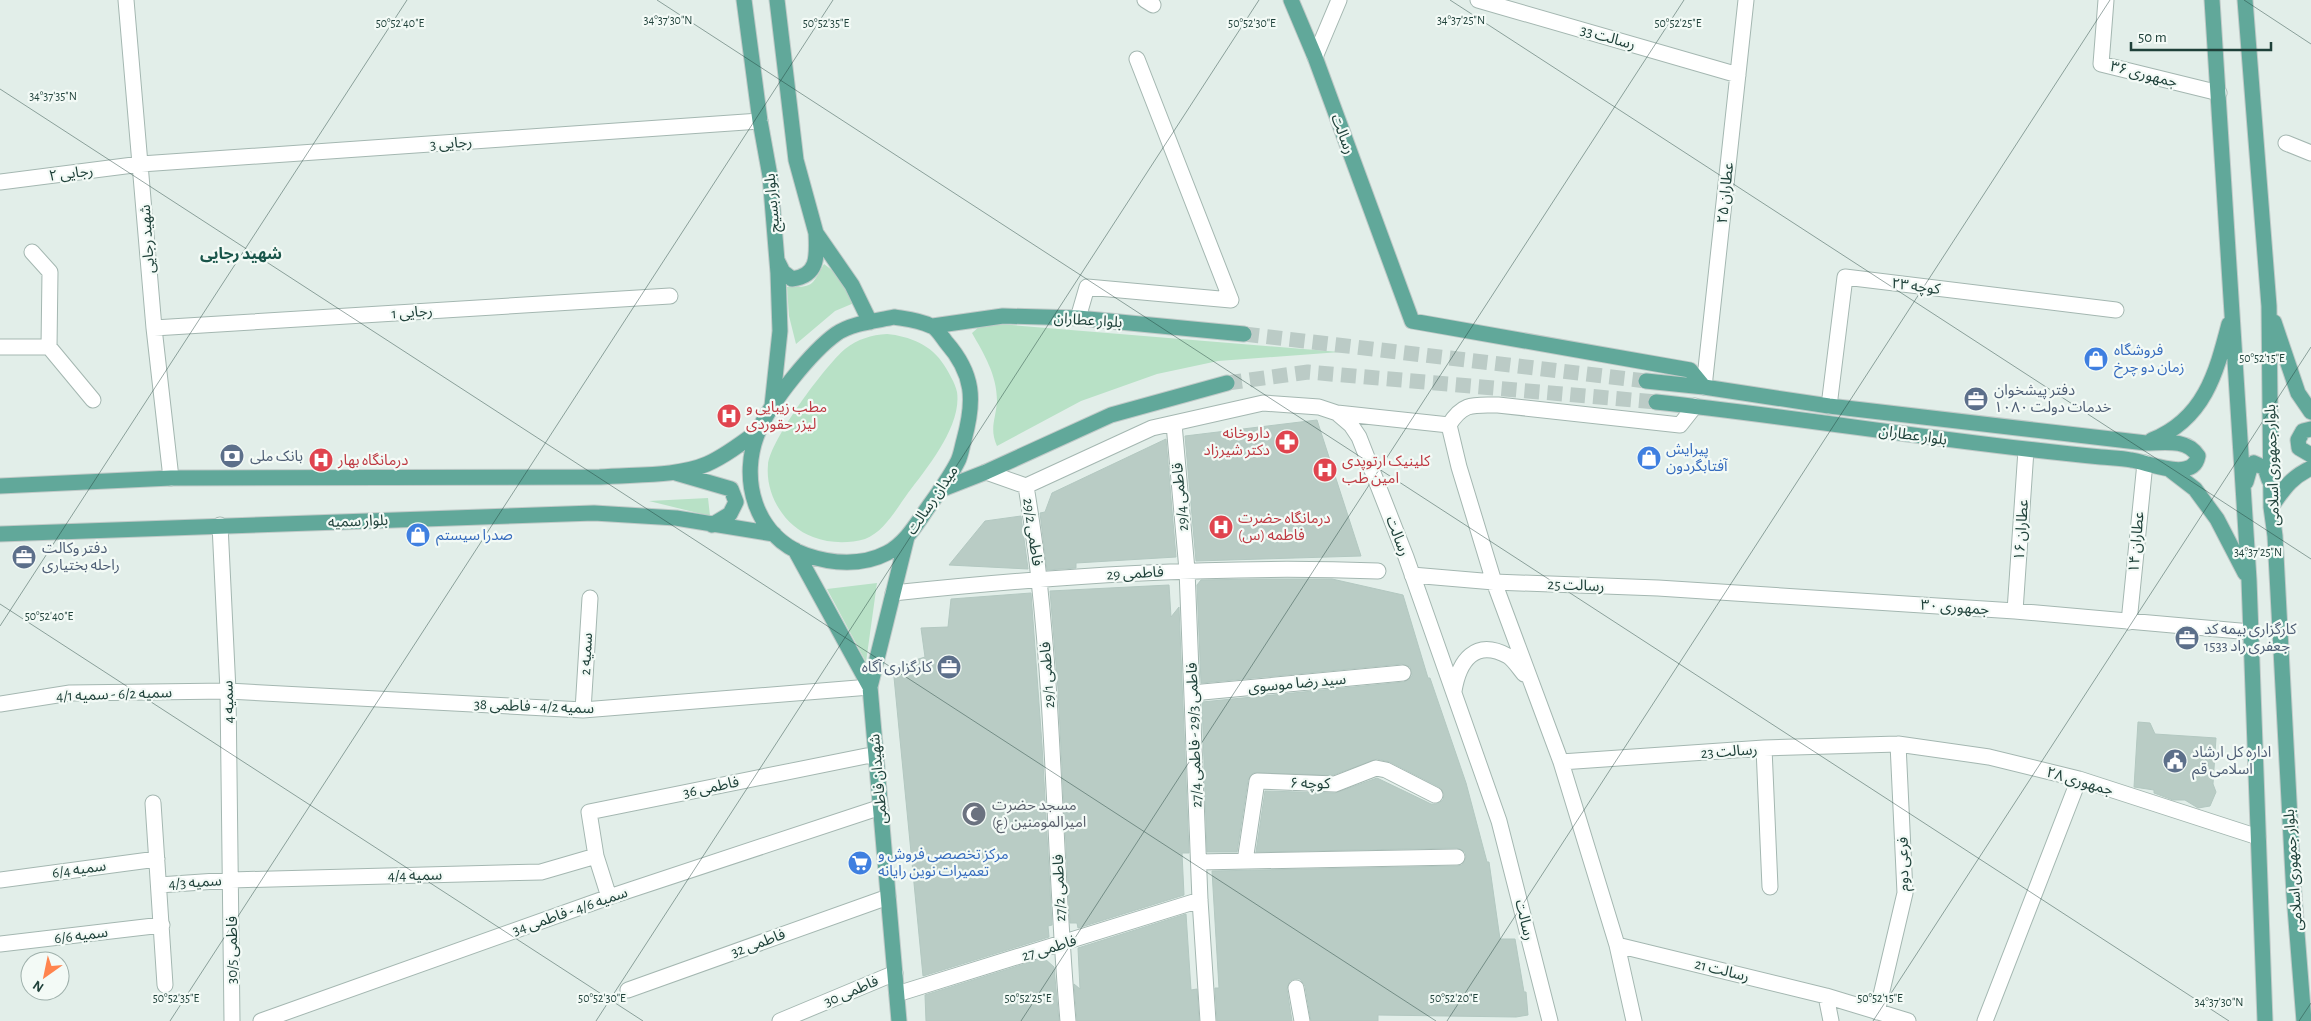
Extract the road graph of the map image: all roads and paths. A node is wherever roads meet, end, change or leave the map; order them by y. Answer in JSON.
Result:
{"nodes":[{"id":1,"x":126,"y":0,"type":"edge"},
{"id":2,"x":744,"y":0,"type":"edge"},
{"id":3,"x":777,"y":0,"type":"edge"},
{"id":4,"x":1291,"y":0,"type":"edge"},
{"id":5,"x":1338,"y":0,"type":"edge"},
{"id":6,"x":1478,"y":0,"type":"edge"},
{"id":7,"x":1746,"y":0,"type":"edge"},
{"id":8,"x":2106,"y":0,"type":"edge"},
{"id":9,"x":2212,"y":0,"type":"edge"},
{"id":10,"x":2245,"y":0,"type":"edge"},
{"id":11,"x":1314,"y":58,"type":"junction"},
{"id":12,"x":1136,"y":59,"type":"dead end"},
{"id":13,"x":1738,"y":75,"type":"junction"},
{"id":14,"x":2219,"y":93,"type":"junction"},
{"id":15,"x":760,"y":121,"type":"junction"},
{"id":16,"x":2286,"y":143,"type":"dead end"},
{"id":17,"x":2311,"y":153,"type":"edge"},
{"id":18,"x":141,"y":164,"type":"junction"},
{"id":19,"x":0,"y":182,"type":"edge"},
{"id":20,"x":816,"y":233,"type":"junction"},
{"id":21,"x":32,"y":252,"type":"dead end"},
{"id":22,"x":777,"y":258,"type":"junction"},
{"id":23,"x":670,"y":296,"type":"dead end"},
{"id":24,"x":2269,"y":306,"type":"junction"},
{"id":25,"x":2232,"y":308,"type":"junction"},
{"id":26,"x":2116,"y":310,"type":"dead end"},
{"id":27,"x":1078,"y":318,"type":"junction"},
{"id":28,"x":870,"y":322,"type":"junction"},
{"id":29,"x":933,"y":326,"type":"junction"},
{"id":30,"x":154,"y":328,"type":"junction"},
{"id":31,"x":1244,"y":334,"type":"tunnel mouth"},
{"id":32,"x":49,"y":347,"type":"junction"},
{"id":33,"x":0,"y":348,"type":"edge"},
{"id":34,"x":1646,"y":381,"type":"tunnel mouth"},
{"id":35,"x":1227,"y":383,"type":"tunnel mouth"},
{"id":36,"x":1704,"y":387,"type":"junction"},
{"id":37,"x":93,"y":400,"type":"dead end"},
{"id":38,"x":1656,"y":402,"type":"tunnel mouth"},
{"id":39,"x":1695,"y":406,"type":"junction"},
{"id":40,"x":1829,"y":406,"type":"junction"},
{"id":41,"x":772,"y":407,"type":"junction"},
{"id":42,"x":2311,"y":412,"type":"edge"},
{"id":43,"x":1336,"y":413,"type":"junction"},
{"id":44,"x":1174,"y":424,"type":"junction"},
{"id":45,"x":1449,"y":425,"type":"junction"},
{"id":46,"x":2311,"y":429,"type":"edge"},
{"id":47,"x":758,"y":431,"type":"junction"},
{"id":48,"x":2146,"y":443,"type":"junction"},
{"id":49,"x":2026,"y":450,"type":"junction"},
{"id":50,"x":2311,"y":455,"type":"edge"},
{"id":51,"x":2145,"y":463,"type":"junction"},
{"id":52,"x":2311,"y":468,"type":"edge"},
{"id":53,"x":2169,"y":469,"type":"junction"},
{"id":54,"x":670,"y":472,"type":"junction"},
{"id":55,"x":986,"y":472,"type":"junction"},
{"id":56,"x":171,"y":478,"type":"junction"},
{"id":57,"x":0,"y":486,"type":"edge"},
{"id":58,"x":1026,"y":486,"type":"junction"},
{"id":59,"x":2271,"y":489,"type":"junction"},
{"id":60,"x":940,"y":490,"type":"junction"},
{"id":61,"x":2244,"y":491,"type":"junction"},
{"id":62,"x":2271,"y":507,"type":"junction"},
{"id":63,"x":220,"y":525,"type":"junction"},
{"id":64,"x":712,"y":525,"type":"junction"},
{"id":65,"x":0,"y":534,"type":"edge"},
{"id":66,"x":774,"y":534,"type":"junction"},
{"id":67,"x":908,"y":537,"type":"junction"},
{"id":68,"x":795,"y":550,"type":"junction"},
{"id":69,"x":1186,"y":570,"type":"junction"},
{"id":70,"x":1378,"y":571,"type":"dead end"},
{"id":71,"x":1412,"y":575,"type":"junction"},
{"id":72,"x":1039,"y":578,"type":"junction"},
{"id":73,"x":2249,"y":580,"type":"junction"},
{"id":74,"x":1494,"y":582,"type":"junction"},
{"id":75,"x":1658,"y":588,"type":"joint"},
{"id":76,"x":893,"y":592,"type":"junction"},
{"id":77,"x":590,"y":598,"type":"dead end"},
{"id":78,"x":2015,"y":610,"type":"junction"},
{"id":79,"x":2129,"y":622,"type":"junction"},
{"id":80,"x":2250,"y":632,"type":"junction"},
{"id":81,"x":1403,"y":673,"type":"dead end"},
{"id":82,"x":1530,"y":680,"type":"junction"},
{"id":83,"x":870,"y":687,"type":"junction"},
{"id":84,"x":228,"y":691,"type":"junction"},
{"id":85,"x":1192,"y":693,"type":"junction"},
{"id":86,"x":1454,"y":694,"type":"junction"},
{"id":87,"x":0,"y":704,"type":"edge"},
{"id":88,"x":583,"y":710,"type":"junction"},
{"id":89,"x":1898,"y":744,"type":"junction"},
{"id":90,"x":1764,"y":748,"type":"junction"},
{"id":91,"x":877,"y":756,"type":"junction"},
{"id":92,"x":1561,"y":762,"type":"junction"},
{"id":93,"x":1054,"y":772,"type":"joint"},
{"id":94,"x":2079,"y":779,"type":"junction"},
{"id":95,"x":1435,"y":795,"type":"dead end"},
{"id":96,"x":153,"y":803,"type":"dead end"},
{"id":97,"x":881,"y":809,"type":"junction"},
{"id":98,"x":2258,"y":837,"type":"junction"},
{"id":99,"x":596,"y":856,"type":"junction"},
{"id":100,"x":1457,"y":857,"type":"dead end"},
{"id":101,"x":157,"y":859,"type":"junction"},
{"id":102,"x":1245,"y":861,"type":"junction"},
{"id":103,"x":1199,"y":862,"type":"junction"},
{"id":104,"x":0,"y":880,"type":"edge"},
{"id":105,"x":231,"y":880,"type":"junction"},
{"id":106,"x":159,"y":885,"type":"junction"},
{"id":107,"x":1770,"y":887,"type":"dead end"},
{"id":108,"x":609,"y":896,"type":"junction"},
{"id":109,"x":888,"y":896,"type":"junction"},
{"id":110,"x":1200,"y":900,"type":"junction"},
{"id":111,"x":162,"y":925,"type":"junction"},
{"id":112,"x":0,"y":944,"type":"edge"},
{"id":113,"x":1061,"y":944,"type":"junction"},
{"id":114,"x":1617,"y":945,"type":"junction"},
{"id":115,"x":894,"y":973,"type":"junction"},
{"id":116,"x":165,"y":985,"type":"dead end"},
{"id":117,"x":1296,"y":988,"type":"dead end"},
{"id":118,"x":628,"y":990,"type":"dead end"},
{"id":119,"x":897,"y":994,"type":"junction"},
{"id":120,"x":1826,"y":996,"type":"junction"},
{"id":121,"x":1877,"y":1012,"type":"junction"},
{"id":122,"x":232,"y":1021,"type":"edge"},
{"id":123,"x":261,"y":1021,"type":"edge"},
{"id":124,"x":780,"y":1021,"type":"edge"},
{"id":125,"x":899,"y":1021,"type":"edge"},
{"id":126,"x":1068,"y":1021,"type":"edge"},
{"id":127,"x":1208,"y":1021,"type":"edge"},
{"id":128,"x":1302,"y":1021,"type":"edge"},
{"id":129,"x":1550,"y":1021,"type":"edge"},
{"id":130,"x":1634,"y":1021,"type":"edge"},
{"id":131,"x":1831,"y":1021,"type":"edge"},
{"id":132,"x":1908,"y":1021,"type":"edge"},
{"id":133,"x":1984,"y":1021,"type":"edge"},
{"id":134,"x":2264,"y":1021,"type":"edge"},
{"id":135,"x":2304,"y":1021,"type":"edge"}],
"edges":[{"from":1,"to":18,"type":"street","name":"شهید رجایی"},
{"from":2,"to":15,"type":"main road","name":"بلوار بسیج"},
{"from":3,"to":20,"type":"main road","name":"بلوار بسیج"},
{"from":4,"to":11,"type":"main road","name":"رسالت"},
{"from":5,"to":11,"type":"street"},
{"from":6,"to":13,"type":"street","name":"رسالت 33"},
{"from":7,"to":13,"type":"street","name":"عطاران ۲۵"},
{"from":8,"to":14,"type":"street","name":"جمهوری ۳۶"},
{"from":9,"to":14,"type":"main road","name":"بلوار جمهوری اسلامی"},
{"from":10,"to":24,"type":"main road","name":"بلوار جمهوری اسلامی"},
{"from":11,"to":36,"type":"main road","name":"رسالت"},
{"from":12,"to":27,"type":"street"},
{"from":13,"to":36,"type":"street","name":"عطاران ۲۵"},
{"from":14,"to":25,"type":"main road","name":"بلوار جمهوری اسلامی"},
{"from":15,"to":18,"type":"street","name":"رجایی 3"},
{"from":15,"to":22,"type":"main road","name":"بلوار بسیج"},
{"from":16,"to":17,"type":"street"},
{"from":18,"to":19,"type":"street","name":"رجایی ۲"},
{"from":18,"to":30,"type":"street","name":"شهید رجایی"},
{"from":20,"to":22,"type":"main road"},
{"from":20,"to":28,"type":"main road","name":"بلوار بسیج"},
{"from":21,"to":32,"type":"street"},
{"from":22,"to":41,"type":"main road","name":"بلوار بسیج"},
{"from":23,"to":30,"type":"street","name":"رجایی 1"},
{"from":24,"to":42,"type":"main road"},
{"from":24,"to":59,"type":"main road","name":"بلوار جمهوری اسلامی"},
{"from":25,"to":48,"type":"main road"},
{"from":25,"to":61,"type":"main road","name":"بلوار جمهوری اسلامی"},
{"from":26,"to":40,"type":"street","name":"کوچه ۲۳"},
{"from":27,"to":29,"type":"main road","name":"بلوار عطاران"},
{"from":27,"to":31,"type":"main road","name":"بلوار عطاران"},
{"from":28,"to":29,"type":"main road","name":"میدان رسالت"},
{"from":28,"to":41,"type":"main road","name":"میدان رسالت"},
{"from":29,"to":60,"type":"main road","name":"میدان رسالت"},
{"from":30,"to":56,"type":"street","name":"شهید رجایی"},
{"from":32,"to":33,"type":"street"},
{"from":32,"to":37,"type":"street"},
{"from":34,"to":36,"type":"main road","name":"بلوار عطاران"},
{"from":35,"to":55,"type":"main road"},
{"from":36,"to":40,"type":"main road","name":"بلوار عطاران"},
{"from":38,"to":39,"type":"main road","name":"بلوار عطاران"},
{"from":39,"to":45,"type":"street"},
{"from":39,"to":49,"type":"main road","name":"بلوار عطاران"},
{"from":40,"to":48,"type":"main road","name":"بلوار عطاران"},
{"from":41,"to":47,"type":"main road","name":"میدان رسالت"},
{"from":43,"to":44,"type":"street","name":"رسالت"},
{"from":43,"to":45,"type":"street"},
{"from":43,"to":71,"type":"street","name":"رسالت"},
{"from":44,"to":58,"type":"street","name":"رسالت"},
{"from":44,"to":69,"type":"street","name":"قاطمی 29/4"},
{"from":45,"to":74,"type":"street"},
{"from":46,"to":50,"type":"main road"},
{"from":47,"to":54,"type":"main road"},
{"from":47,"to":66,"type":"main road","name":"میدان رسالت"},
{"from":48,"to":53,"type":"main road","name":"بلوار عطاران"},
{"from":49,"to":51,"type":"main road","name":"بلوار عطاران"},
{"from":49,"to":78,"type":"street","name":"عطاران ۱۶"},
{"from":51,"to":53,"type":"main road","name":"بلوار عطاران"},
{"from":51,"to":79,"type":"street","name":"عطاران ۱۴"},
{"from":52,"to":62,"type":"main road"},
{"from":53,"to":73,"type":"main road"},
{"from":54,"to":56,"type":"main road"},
{"from":54,"to":64,"type":"main road"},
{"from":55,"to":58,"type":"street"},
{"from":55,"to":60,"type":"main road"},
{"from":56,"to":57,"type":"main road"},
{"from":58,"to":72,"type":"street","name":"فاطمی 29/2"},
{"from":59,"to":61,"type":"main road"},
{"from":59,"to":62,"type":"main road","name":"بلوار جمهوری اسلامی"},
{"from":60,"to":67,"type":"main road","name":"میدان رسالت"},
{"from":61,"to":73,"type":"main road","name":"بلوار جمهوری اسلامی"},
{"from":62,"to":135,"type":"main road","name":"بلوار جمهوری اسلامی"},
{"from":63,"to":64,"type":"main road","name":"بلوار سمیه"},
{"from":63,"to":65,"type":"main road","name":"بلوار سمیه"},
{"from":63,"to":84,"type":"street","name":"سمیه 4"},
{"from":64,"to":66,"type":"main road","name":"بلوار سمیه"},
{"from":66,"to":68,"type":"main road","name":"میدان رسالت"},
{"from":67,"to":68,"type":"main road","name":"میدان رسالت"},
{"from":67,"to":76,"type":"main road"},
{"from":68,"to":83,"type":"main road"},
{"from":69,"to":70,"type":"street","name":"فاطمی 29"},
{"from":69,"to":72,"type":"street","name":"فاطمی 29"},
{"from":69,"to":85,"type":"street","name":"فاطمی 29/3 - فاطمی 27/4"},
{"from":71,"to":74,"type":"street","name":"رسالت 25"},
{"from":71,"to":86,"type":"street","name":"رسالت"},
{"from":72,"to":76,"type":"street","name":"فاطمی 29"},
{"from":72,"to":93,"type":"street","name":"فاطمی 29/1"},
{"from":73,"to":80,"type":"main road","name":"بلوار جمهوری اسلامی"},
{"from":74,"to":75,"type":"street","name":"رسالت 25"},
{"from":74,"to":82,"type":"street"},
{"from":75,"to":78,"type":"street","name":"جمهوری ۳۰"},
{"from":76,"to":83,"type":"main road"},
{"from":77,"to":88,"type":"street","name":"سمیه 2"},
{"from":78,"to":79,"type":"street","name":"جمهوری ۳۰"},
{"from":79,"to":80,"type":"street","name":"جمهوری ۳۰"},
{"from":80,"to":98,"type":"main road","name":"بلوار جمهوری اسلامی"},
{"from":81,"to":85,"type":"street","name":"سید رضا موسوی"},
{"from":82,"to":86,"type":"street"},
{"from":82,"to":92,"type":"street"},
{"from":83,"to":88,"type":"street","name":"سمیه 4/2 - فاطمی 38"},
{"from":83,"to":91,"type":"main road","name":"شهیدان فاطمی"},
{"from":84,"to":87,"type":"street","name":"سمیه 6/2 - سمیه 4/1"},
{"from":84,"to":88,"type":"street","name":"سمیه 4/2 - فاطمی 38"},
{"from":84,"to":105,"type":"street","name":"سمیه 4"},
{"from":85,"to":103,"type":"street","name":"فاطمی 29/3 - فاطمی 27/4"},
{"from":86,"to":129,"type":"street","name":"رسالت"},
{"from":89,"to":90,"type":"street","name":"رسالت 23"},
{"from":89,"to":94,"type":"street","name":"جمهوری ۲۸"},
{"from":89,"to":121,"type":"street","name":"فرعی دوم"},
{"from":90,"to":92,"type":"street","name":"رسالت 23"},
{"from":90,"to":107,"type":"street"},
{"from":91,"to":97,"type":"main road","name":"شهیدان فاطمی"},
{"from":91,"to":99,"type":"street","name":"فاطمی 36"},
{"from":92,"to":114,"type":"street"},
{"from":93,"to":113,"type":"street","name":"فاطمی 27/2"},
{"from":94,"to":98,"type":"street","name":"جمهوری ۲۸"},
{"from":94,"to":133,"type":"street"},
{"from":95,"to":102,"type":"street","name":"کوچه ۶"},
{"from":96,"to":101,"type":"street"},
{"from":97,"to":108,"type":"street","name":"سمیه 4/6 - فاطمی 34"},
{"from":97,"to":109,"type":"main road","name":"شهیدان فاطمی"},
{"from":98,"to":134,"type":"main road","name":"بلوار جمهوری اسلامی"},
{"from":99,"to":105,"type":"street","name":"سمیه 4/4"},
{"from":99,"to":108,"type":"street"},
{"from":100,"to":102,"type":"street"},
{"from":101,"to":104,"type":"street","name":"سمیه 6/4"},
{"from":101,"to":106,"type":"street"},
{"from":102,"to":103,"type":"street"},
{"from":103,"to":110,"type":"street","name":"فاطمی 29/3 - فاطمی 27/4"},
{"from":105,"to":106,"type":"street","name":"سمیه 4/3"},
{"from":105,"to":122,"type":"street","name":"فاطمی 30/5"},
{"from":106,"to":111,"type":"street"},
{"from":108,"to":123,"type":"street","name":"سمیه 4/6 - فاطمی 34"},
{"from":109,"to":115,"type":"main road","name":"شهیدان فاطمی"},
{"from":109,"to":118,"type":"street","name":"فاطمی 32"},
{"from":110,"to":113,"type":"street","name":"فاطمی 27"},
{"from":110,"to":127,"type":"street","name":"فاطمی 29/3 - فاطمی 27/4"},
{"from":111,"to":112,"type":"street","name":"سمیه 6/6"},
{"from":111,"to":116,"type":"street"},
{"from":113,"to":119,"type":"street","name":"فاطمی 27"},
{"from":113,"to":126,"type":"street","name":"فاطمی 27/2"},
{"from":114,"to":120,"type":"street","name":"رسالت 21"},
{"from":114,"to":130,"type":"street"},
{"from":115,"to":119,"type":"main road","name":"شهیدان فاطمی"},
{"from":115,"to":124,"type":"street","name":"فاطمی 30"},
{"from":117,"to":128,"type":"street"},
{"from":119,"to":125,"type":"main road","name":"شهیدان فاطمی"},
{"from":120,"to":121,"type":"street","name":"رسالت 21"},
{"from":120,"to":131,"type":"street"},
{"from":121,"to":132,"type":"street","name":"رسالت 21"}]}
